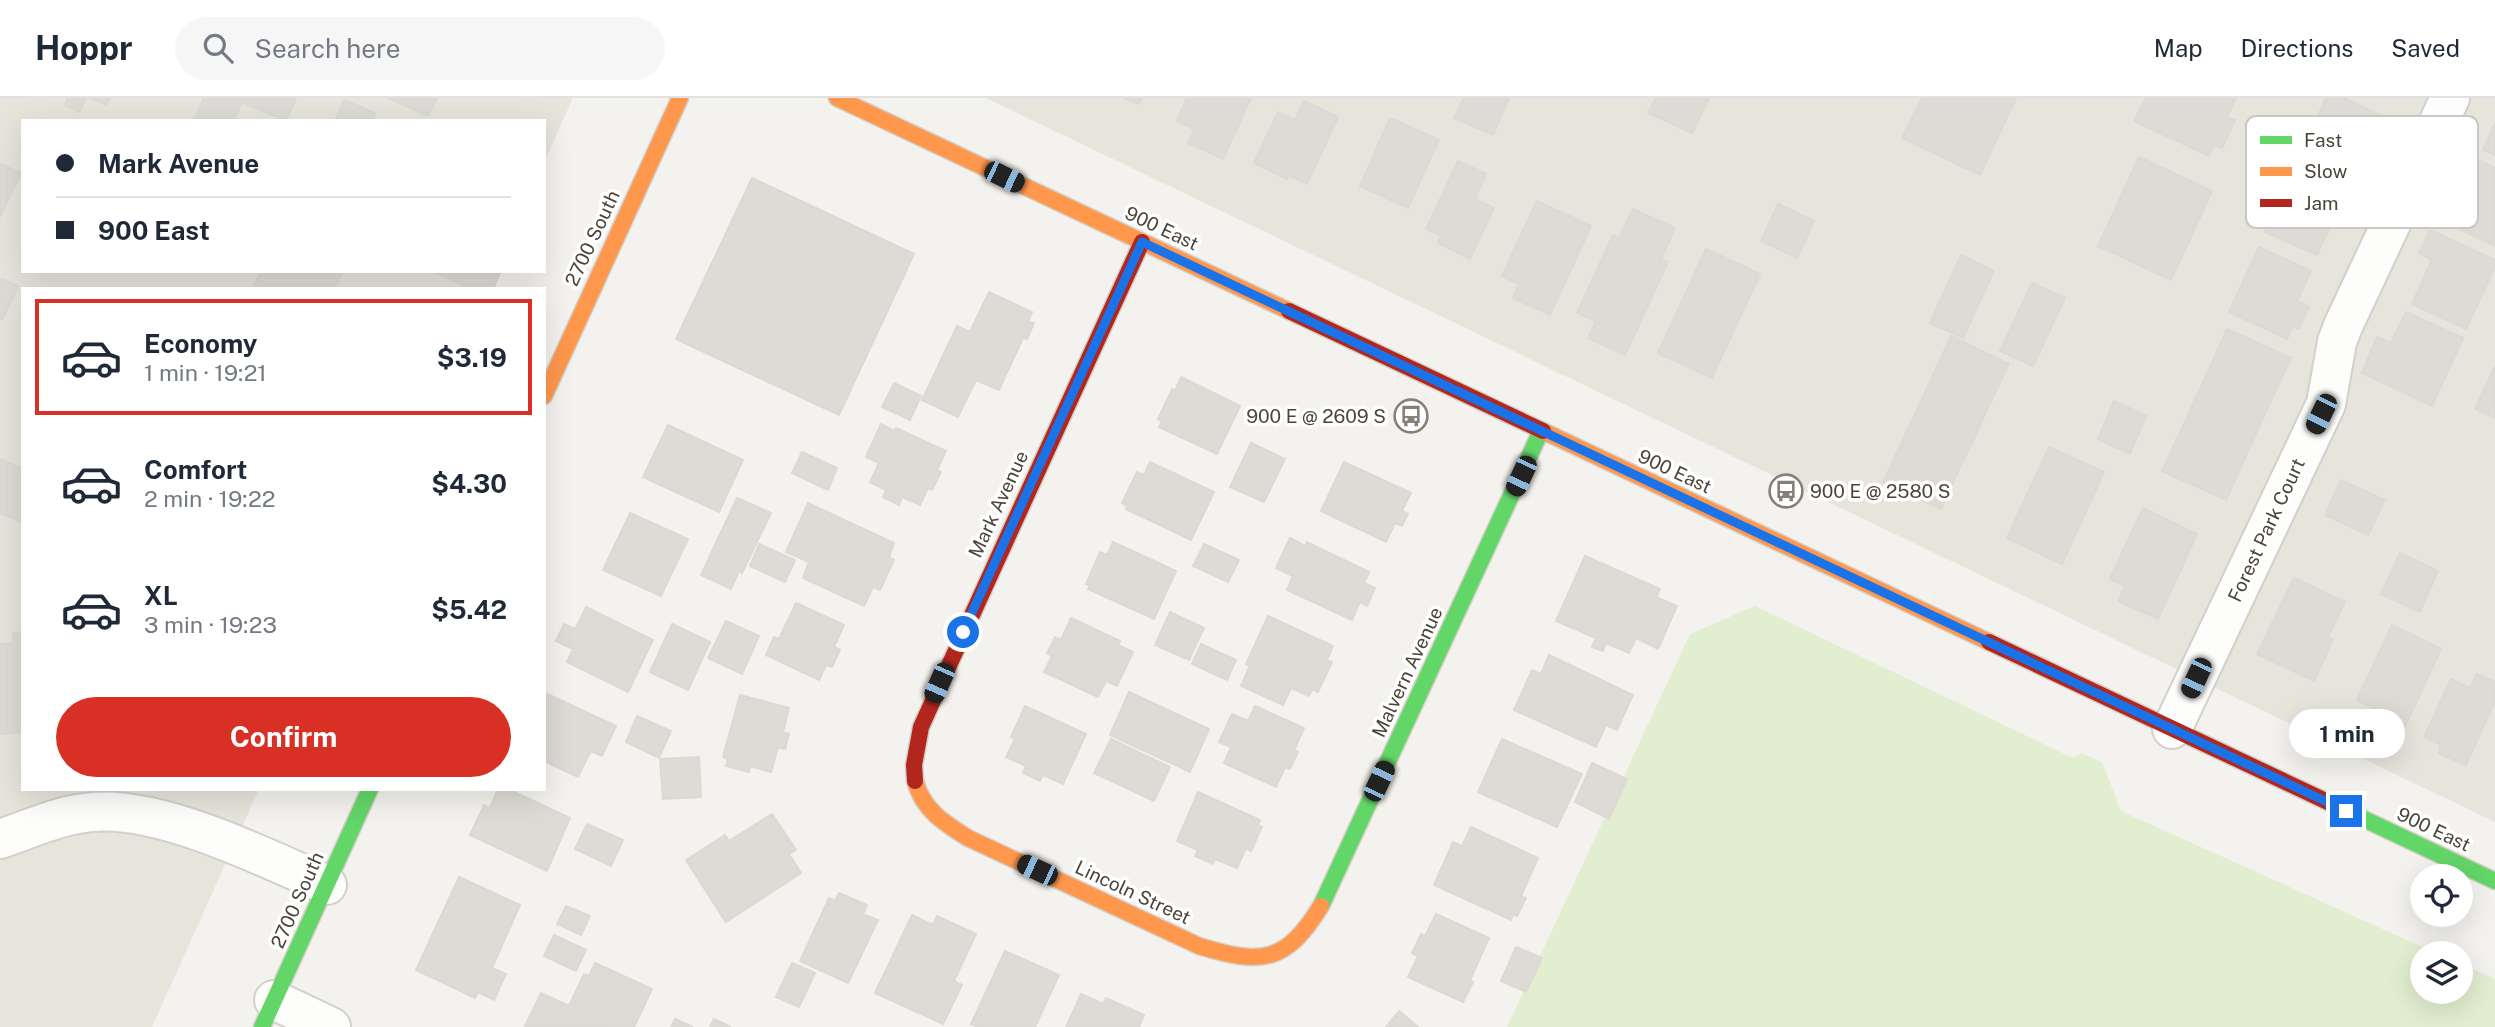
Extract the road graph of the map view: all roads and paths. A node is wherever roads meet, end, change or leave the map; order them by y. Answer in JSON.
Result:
{"nodes":[{"id":1,"x":680,"y":98,"type":"edge"},
{"id":2,"x":836,"y":98,"type":"edge"},
{"id":3,"x":2450,"y":98,"type":"edge"},
{"id":4,"x":2442,"y":116,"type":"edge"},
{"id":5,"x":2389,"y":228,"type":"edge"},
{"id":6,"x":1142,"y":242,"type":"junction"},
{"id":7,"x":546,"y":392,"type":"edge"},
{"id":8,"x":1541,"y":431,"type":"junction"},
{"id":9,"x":2172,"y":729,"type":"junction"},
{"id":10,"x":915,"y":790,"type":"joint"},
{"id":11,"x":369,"y":791,"type":"edge"},
{"id":12,"x":0,"y":839,"type":"edge"},
{"id":13,"x":2495,"y":881,"type":"edge"},
{"id":14,"x":327,"y":885,"type":"junction"},
{"id":15,"x":1275,"y":956,"type":"joint"},
{"id":16,"x":268,"y":1013,"type":"edge"},
{"id":17,"x":331,"y":1027,"type":"edge"}],
"edges":[{"from":1,"to":7,"type":"street","name":"2700 South"},
{"from":2,"to":6,"type":"street","name":"900 East"},
{"from":3,"to":4,"type":"street","name":"Forest Park Court"},
{"from":5,"to":9,"type":"street","name":"Forest Park Court"},
{"from":6,"to":8,"type":"street","name":"900 East"},
{"from":6,"to":10,"type":"street","name":"Mark Avenue"},
{"from":8,"to":9,"type":"street","name":"900 East"},
{"from":8,"to":15,"type":"street","name":"Malvern Avenue"},
{"from":9,"to":13,"type":"street","name":"900 East"},
{"from":10,"to":15,"type":"street","name":"Lincoln Street"},
{"from":11,"to":14,"type":"street","name":"2700 South"},
{"from":12,"to":14,"type":"street"},
{"from":14,"to":16,"type":"street","name":"2700 South"},
{"from":16,"to":17,"type":"street"}]}
